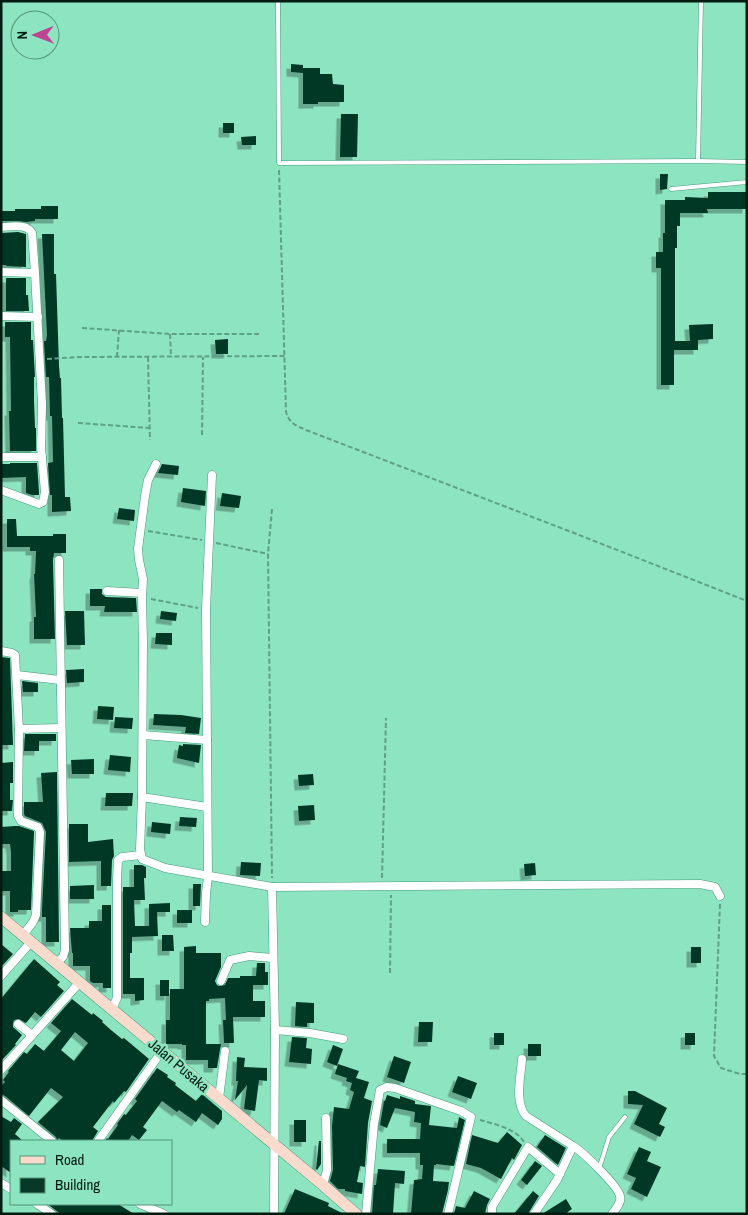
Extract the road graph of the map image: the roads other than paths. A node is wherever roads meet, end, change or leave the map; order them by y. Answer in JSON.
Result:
{"nodes":[{"id":1,"x":278,"y":1,"type":"edge"},
{"id":2,"x":701,"y":1,"type":"edge"},
{"id":3,"x":698,"y":161,"type":"junction"},
{"id":4,"x":747,"y":162,"type":"edge"},
{"id":5,"x":747,"y":182,"type":"edge"},
{"id":6,"x":671,"y":188,"type":"dead end"},
{"id":7,"x":1,"y":227,"type":"edge"},
{"id":8,"x":1,"y":272,"type":"edge"},
{"id":9,"x":35,"y":273,"type":"junction"},
{"id":10,"x":1,"y":316,"type":"edge"},
{"id":11,"x":38,"y":317,"type":"junction"},
{"id":12,"x":1,"y":457,"type":"edge"},
{"id":13,"x":42,"y":457,"type":"junction"},
{"id":14,"x":156,"y":464,"type":"dead end"},
{"id":15,"x":212,"y":475,"type":"dead end"},
{"id":16,"x":1,"y":490,"type":"edge"},
{"id":17,"x":59,"y":560,"type":"dead end"},
{"id":18,"x":106,"y":591,"type":"dead end"},
{"id":19,"x":142,"y":595,"type":"junction"},
{"id":20,"x":1,"y":651,"type":"edge"},
{"id":21,"x":17,"y":675,"type":"junction"},
{"id":22,"x":60,"y":680,"type":"junction"},
{"id":23,"x":61,"y":728,"type":"junction"},
{"id":24,"x":19,"y":729,"type":"junction"},
{"id":25,"x":143,"y":735,"type":"junction"},
{"id":26,"x":207,"y":740,"type":"junction"},
{"id":27,"x":142,"y":797,"type":"junction"},
{"id":28,"x":207,"y":807,"type":"junction"},
{"id":29,"x":141,"y":855,"type":"junction"},
{"id":30,"x":208,"y":877,"type":"junction"},
{"id":31,"x":272,"y":887,"type":"junction"},
{"id":32,"x":720,"y":896,"type":"road end"},
{"id":33,"x":1,"y":917,"type":"edge"},
{"id":34,"x":205,"y":922,"type":"dead end"},
{"id":35,"x":27,"y":939,"type":"junction"},
{"id":36,"x":274,"y":958,"type":"junction"},
{"id":37,"x":56,"y":963,"type":"junction"},
{"id":38,"x":1,"y":976,"type":"edge"},
{"id":39,"x":79,"y":982,"type":"junction"},
{"id":40,"x":221,"y":982,"type":"dead end"},
{"id":41,"x":112,"y":1009,"type":"junction"},
{"id":42,"x":18,"y":1024,"type":"dead end"},
{"id":43,"x":274,"y":1030,"type":"junction"},
{"id":44,"x":32,"y":1035,"type":"junction"},
{"id":45,"x":342,"y":1039,"type":"dead end"},
{"id":46,"x":162,"y":1051,"type":"junction"},
{"id":47,"x":224,"y":1051,"type":"dead end"},
{"id":48,"x":522,"y":1059,"type":"dead end"},
{"id":49,"x":1,"y":1070,"type":"edge"},
{"id":50,"x":219,"y":1098,"type":"junction"},
{"id":51,"x":1,"y":1100,"type":"edge"},
{"id":52,"x":625,"y":1117,"type":"dead end"},
{"id":53,"x":326,"y":1118,"type":"dead end"},
{"id":54,"x":51,"y":1140,"type":"edge"},
{"id":55,"x":99,"y":1140,"type":"edge"},
{"id":56,"x":274,"y":1145,"type":"junction"},
{"id":57,"x":573,"y":1146,"type":"junction"},
{"id":58,"x":599,"y":1168,"type":"junction"},
{"id":59,"x":560,"y":1174,"type":"junction"},
{"id":60,"x":323,"y":1185,"type":"junction"},
{"id":61,"x":42,"y":1205,"type":"edge"},
{"id":62,"x":142,"y":1205,"type":"edge"},
{"id":63,"x":52,"y":1214,"type":"edge"},
{"id":64,"x":164,"y":1214,"type":"edge"},
{"id":65,"x":274,"y":1214,"type":"edge"},
{"id":66,"x":356,"y":1214,"type":"edge"},
{"id":67,"x":366,"y":1214,"type":"edge"},
{"id":68,"x":448,"y":1214,"type":"edge"},
{"id":69,"x":492,"y":1214,"type":"edge"},
{"id":70,"x":534,"y":1214,"type":"edge"},
{"id":71,"x":612,"y":1214,"type":"edge"}],
"edges":[{"from":1,"to":3,"type":"lane"},
{"from":2,"to":3,"type":"lane"},
{"from":3,"to":4,"type":"lane"},
{"from":5,"to":6,"type":"lane"},
{"from":7,"to":9,"type":"street"},
{"from":8,"to":9,"type":"street"},
{"from":9,"to":11,"type":"street"},
{"from":10,"to":11,"type":"street"},
{"from":11,"to":13,"type":"street"},
{"from":12,"to":13,"type":"street"},
{"from":13,"to":16,"type":"street"},
{"from":14,"to":19,"type":"street"},
{"from":15,"to":26,"type":"street"},
{"from":17,"to":22,"type":"street"},
{"from":18,"to":19,"type":"street"},
{"from":19,"to":25,"type":"street"},
{"from":20,"to":21,"type":"street"},
{"from":21,"to":22,"type":"street"},
{"from":21,"to":24,"type":"street"},
{"from":22,"to":23,"type":"street"},
{"from":23,"to":24,"type":"street"},
{"from":23,"to":37,"type":"street"},
{"from":24,"to":35,"type":"street"},
{"from":25,"to":26,"type":"street"},
{"from":25,"to":27,"type":"street"},
{"from":26,"to":28,"type":"street"},
{"from":27,"to":28,"type":"street"},
{"from":27,"to":29,"type":"street"},
{"from":28,"to":30,"type":"street"},
{"from":29,"to":30,"type":"street"},
{"from":29,"to":41,"type":"street"},
{"from":30,"to":31,"type":"street"},
{"from":30,"to":34,"type":"street"},
{"from":31,"to":32,"type":"street"},
{"from":31,"to":36,"type":"street"},
{"from":33,"to":35,"type":"street","name":"Jalan Pusaka"},
{"from":35,"to":37,"type":"street","name":"Jalan Pusaka"},
{"from":35,"to":38,"type":"street"},
{"from":36,"to":40,"type":"street"},
{"from":36,"to":43,"type":"street"},
{"from":37,"to":39,"type":"street","name":"Jalan Pusaka"},
{"from":39,"to":41,"type":"street","name":"Jalan Pusaka"},
{"from":39,"to":44,"type":"street"},
{"from":41,"to":46,"type":"street","name":"Jalan Pusaka"},
{"from":42,"to":44,"type":"street"},
{"from":43,"to":45,"type":"street"},
{"from":43,"to":56,"type":"street"},
{"from":44,"to":49,"type":"street"},
{"from":46,"to":50,"type":"street","name":"Jalan Pusaka"},
{"from":46,"to":55,"type":"street"},
{"from":47,"to":50,"type":"street"},
{"from":48,"to":57,"type":"street"},
{"from":50,"to":56,"type":"street","name":"Jalan Pusaka"},
{"from":51,"to":54,"type":"street"},
{"from":52,"to":58,"type":"lane"},
{"from":53,"to":60,"type":"street"},
{"from":56,"to":60,"type":"street","name":"Jalan Pusaka"},
{"from":56,"to":65,"type":"street"},
{"from":57,"to":58,"type":"street"},
{"from":57,"to":59,"type":"street"},
{"from":58,"to":71,"type":"street"},
{"from":59,"to":69,"type":"street"},
{"from":59,"to":70,"type":"street"},
{"from":60,"to":66,"type":"street","name":"Jalan Pusaka"},
{"from":61,"to":63,"type":"street"},
{"from":62,"to":64,"type":"street"},
{"from":67,"to":68,"type":"street"}]}
